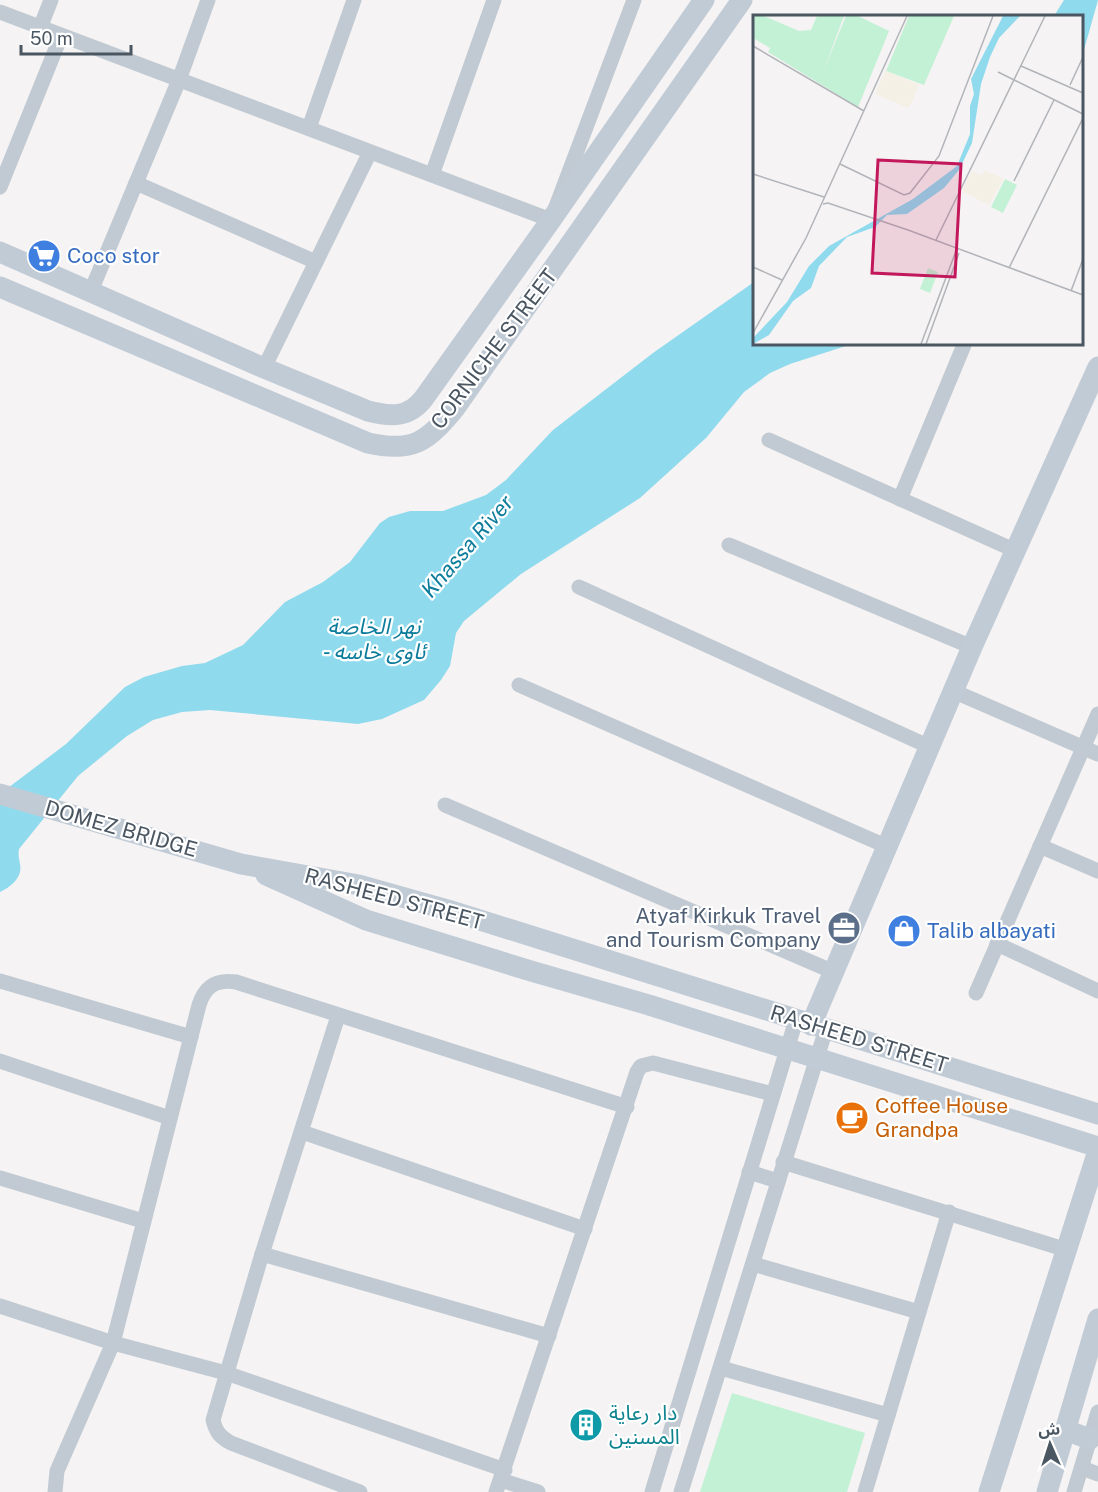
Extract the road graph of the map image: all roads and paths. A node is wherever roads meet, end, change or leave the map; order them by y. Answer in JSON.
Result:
{"nodes":[{"id":1,"x":51,"y":0,"type":"edge"},
{"id":2,"x":208,"y":0,"type":"edge"},
{"id":3,"x":354,"y":0,"type":"edge"},
{"id":4,"x":494,"y":0,"type":"edge"},
{"id":5,"x":634,"y":0,"type":"edge"},
{"id":6,"x":704,"y":0,"type":"edge"},
{"id":7,"x":742,"y":0,"type":"edge"},
{"id":8,"x":0,"y":12,"type":"edge"},
{"id":9,"x":40,"y":28,"type":"junction"},
{"id":10,"x":61,"y":36,"type":"junction"},
{"id":11,"x":179,"y":80,"type":"junction"},
{"id":12,"x":309,"y":128,"type":"junction"},
{"id":13,"x":370,"y":152,"type":"junction"},
{"id":14,"x":432,"y":175,"type":"junction"},
{"id":15,"x":136,"y":183,"type":"junction"},
{"id":16,"x":0,"y":187,"type":"edge"},
{"id":17,"x":551,"y":220,"type":"junction"},
{"id":18,"x":0,"y":252,"type":"edge"},
{"id":19,"x":316,"y":262,"type":"junction"},
{"id":20,"x":0,"y":287,"type":"edge"},
{"id":21,"x":91,"y":291,"type":"junction"},
{"id":22,"x":964,"y":345,"type":"dead end"},
{"id":23,"x":264,"y":368,"type":"junction"},
{"id":24,"x":1096,"y":379,"type":"edge"},
{"id":25,"x":769,"y":440,"type":"dead end"},
{"id":26,"x":900,"y":499,"type":"junction"},
{"id":27,"x":729,"y":544,"type":"dead end"},
{"id":28,"x":1014,"y":550,"type":"junction"},
{"id":29,"x":579,"y":587,"type":"dead end"},
{"id":30,"x":972,"y":647,"type":"junction"},
{"id":31,"x":519,"y":685,"type":"dead end"},
{"id":32,"x":953,"y":691,"type":"junction"},
{"id":33,"x":1098,"y":714,"type":"edge"},
{"id":34,"x":930,"y":747,"type":"junction"},
{"id":35,"x":1091,"y":751,"type":"edge"},
{"id":36,"x":0,"y":794,"type":"edge"},
{"id":37,"x":445,"y":805,"type":"dead end"},
{"id":38,"x":1040,"y":846,"type":"junction"},
{"id":39,"x":888,"y":848,"type":"junction"},
{"id":40,"x":241,"y":864,"type":"junction"},
{"id":41,"x":1098,"y":871,"type":"edge"},
{"id":42,"x":997,"y":944,"type":"junction"},
{"id":43,"x":834,"y":972,"type":"junction"},
{"id":44,"x":0,"y":981,"type":"edge"},
{"id":45,"x":1098,"y":991,"type":"edge"},
{"id":46,"x":976,"y":993,"type":"dead end"},
{"id":47,"x":338,"y":1016,"type":"junction"},
{"id":48,"x":811,"y":1025,"type":"junction"},
{"id":49,"x":191,"y":1036,"type":"junction"},
{"id":50,"x":787,"y":1048,"type":"junction"},
{"id":51,"x":816,"y":1058,"type":"junction"},
{"id":52,"x":0,"y":1061,"type":"edge"},
{"id":53,"x":773,"y":1094,"type":"junction"},
{"id":54,"x":627,"y":1107,"type":"junction"},
{"id":55,"x":1098,"y":1114,"type":"edge"},
{"id":56,"x":170,"y":1118,"type":"junction"},
{"id":57,"x":302,"y":1132,"type":"junction"},
{"id":58,"x":1097,"y":1157,"type":"edge"},
{"id":59,"x":783,"y":1162,"type":"junction"},
{"id":60,"x":749,"y":1172,"type":"junction"},
{"id":61,"x":0,"y":1178,"type":"edge"},
{"id":62,"x":778,"y":1181,"type":"junction"},
{"id":63,"x":949,"y":1212,"type":"junction"},
{"id":64,"x":143,"y":1221,"type":"junction"},
{"id":65,"x":585,"y":1229,"type":"junction"},
{"id":66,"x":1067,"y":1250,"type":"junction"},
{"id":67,"x":262,"y":1254,"type":"junction"},
{"id":68,"x":753,"y":1264,"type":"junction"},
{"id":69,"x":1,"y":1307,"type":"edge"},
{"id":70,"x":919,"y":1312,"type":"junction"},
{"id":71,"x":1098,"y":1319,"type":"edge"},
{"id":72,"x":549,"y":1336,"type":"junction"},
{"id":73,"x":113,"y":1343,"type":"junction"},
{"id":74,"x":721,"y":1368,"type":"junction"},
{"id":75,"x":226,"y":1373,"type":"junction"},
{"id":76,"x":1098,"y":1413,"type":"edge"},
{"id":77,"x":888,"y":1415,"type":"junction"},
{"id":78,"x":1065,"y":1430,"type":"junction"},
{"id":79,"x":1090,"y":1439,"type":"junction"},
{"id":80,"x":1082,"y":1468,"type":"junction"},
{"id":81,"x":1098,"y":1474,"type":"edge"},
{"id":82,"x":501,"y":1480,"type":"edge"},
{"id":83,"x":869,"y":1491,"type":"edge"},
{"id":84,"x":55,"y":1492,"type":"edge"},
{"id":85,"x":360,"y":1492,"type":"edge"},
{"id":86,"x":538,"y":1492,"type":"edge"},
{"id":87,"x":652,"y":1492,"type":"edge"},
{"id":88,"x":681,"y":1492,"type":"edge"},
{"id":89,"x":989,"y":1492,"type":"edge"},
{"id":90,"x":1047,"y":1492,"type":"edge"},
{"id":91,"x":1074,"y":1492,"type":"edge"}],
"edges":[{"from":1,"to":9,"type":"street"},
{"from":2,"to":11,"type":"street"},
{"from":3,"to":12,"type":"street"},
{"from":4,"to":14,"type":"street"},
{"from":5,"to":17,"type":"street"},
{"from":6,"to":17,"type":"main road","name":"CORNICHE STREET"},
{"from":7,"to":20,"type":"main road","name":"CORNICHE STREET"},
{"from":8,"to":9,"type":"street"},
{"from":9,"to":10,"type":"street"},
{"from":10,"to":11,"type":"street"},
{"from":10,"to":16,"type":"street"},
{"from":11,"to":12,"type":"street"},
{"from":11,"to":15,"type":"street"},
{"from":12,"to":13,"type":"street"},
{"from":13,"to":14,"type":"street"},
{"from":13,"to":19,"type":"street"},
{"from":14,"to":17,"type":"street"},
{"from":15,"to":19,"type":"street"},
{"from":15,"to":21,"type":"street"},
{"from":17,"to":23,"type":"main road","name":"CORNICHE STREET"},
{"from":18,"to":21,"type":"main road","name":"CORNICHE STREET"},
{"from":19,"to":23,"type":"street"},
{"from":21,"to":23,"type":"main road","name":"CORNICHE STREET"},
{"from":22,"to":26,"type":"street"},
{"from":24,"to":28,"type":"main road"},
{"from":25,"to":26,"type":"street"},
{"from":26,"to":28,"type":"street"},
{"from":27,"to":30,"type":"street"},
{"from":28,"to":30,"type":"main road"},
{"from":29,"to":34,"type":"street"},
{"from":30,"to":32,"type":"main road"},
{"from":31,"to":39,"type":"street"},
{"from":32,"to":34,"type":"main road"},
{"from":32,"to":35,"type":"street"},
{"from":33,"to":35,"type":"street"},
{"from":34,"to":39,"type":"main road"},
{"from":35,"to":38,"type":"street"},
{"from":36,"to":40,"type":"main road","name":"DOMEZ BRIDGE"},
{"from":37,"to":43,"type":"street"},
{"from":38,"to":41,"type":"street"},
{"from":38,"to":42,"type":"street"},
{"from":39,"to":43,"type":"main road"},
{"from":40,"to":48,"type":"main road","name":"RASHEED STREET"},
{"from":40,"to":50,"type":"main road","name":"RASHEED STREET"},
{"from":42,"to":45,"type":"street"},
{"from":42,"to":46,"type":"street"},
{"from":43,"to":48,"type":"main road"},
{"from":44,"to":49,"type":"street"},
{"from":47,"to":49,"type":"street"},
{"from":47,"to":54,"type":"street"},
{"from":47,"to":57,"type":"street"},
{"from":48,"to":50,"type":"street"},
{"from":48,"to":51,"type":"street"},
{"from":48,"to":55,"type":"main road","name":"RASHEED STREET"},
{"from":49,"to":56,"type":"street"},
{"from":50,"to":51,"type":"main road","name":"RASHEED STREET"},
{"from":50,"to":53,"type":"street"},
{"from":51,"to":58,"type":"main road","name":"RASHEED STREET"},
{"from":51,"to":59,"type":"street"},
{"from":52,"to":56,"type":"street"},
{"from":53,"to":54,"type":"street"},
{"from":53,"to":60,"type":"street"},
{"from":54,"to":65,"type":"street"},
{"from":56,"to":64,"type":"street"},
{"from":57,"to":65,"type":"street"},
{"from":57,"to":67,"type":"street"},
{"from":58,"to":66,"type":"main road"},
{"from":59,"to":62,"type":"street"},
{"from":59,"to":63,"type":"street"},
{"from":60,"to":62,"type":"street"},
{"from":60,"to":87,"type":"street"},
{"from":61,"to":64,"type":"street"},
{"from":62,"to":68,"type":"street"},
{"from":63,"to":66,"type":"street"},
{"from":63,"to":70,"type":"street"},
{"from":64,"to":73,"type":"street"},
{"from":65,"to":72,"type":"street"},
{"from":66,"to":89,"type":"main road"},
{"from":67,"to":72,"type":"street"},
{"from":67,"to":75,"type":"street"},
{"from":68,"to":70,"type":"street"},
{"from":68,"to":74,"type":"street"},
{"from":69,"to":73,"type":"street"},
{"from":70,"to":77,"type":"street"},
{"from":71,"to":78,"type":"main road"},
{"from":72,"to":82,"type":"street"},
{"from":73,"to":75,"type":"street"},
{"from":73,"to":84,"type":"street"},
{"from":74,"to":77,"type":"street"},
{"from":74,"to":88,"type":"street"},
{"from":75,"to":82,"type":"street"},
{"from":75,"to":85,"type":"street"},
{"from":76,"to":79,"type":"street"},
{"from":77,"to":83,"type":"street"},
{"from":78,"to":79,"type":"main road"},
{"from":78,"to":90,"type":"main road"},
{"from":79,"to":80,"type":"street"},
{"from":80,"to":81,"type":"street"},
{"from":80,"to":91,"type":"street"},
{"from":82,"to":86,"type":"street"}]}
